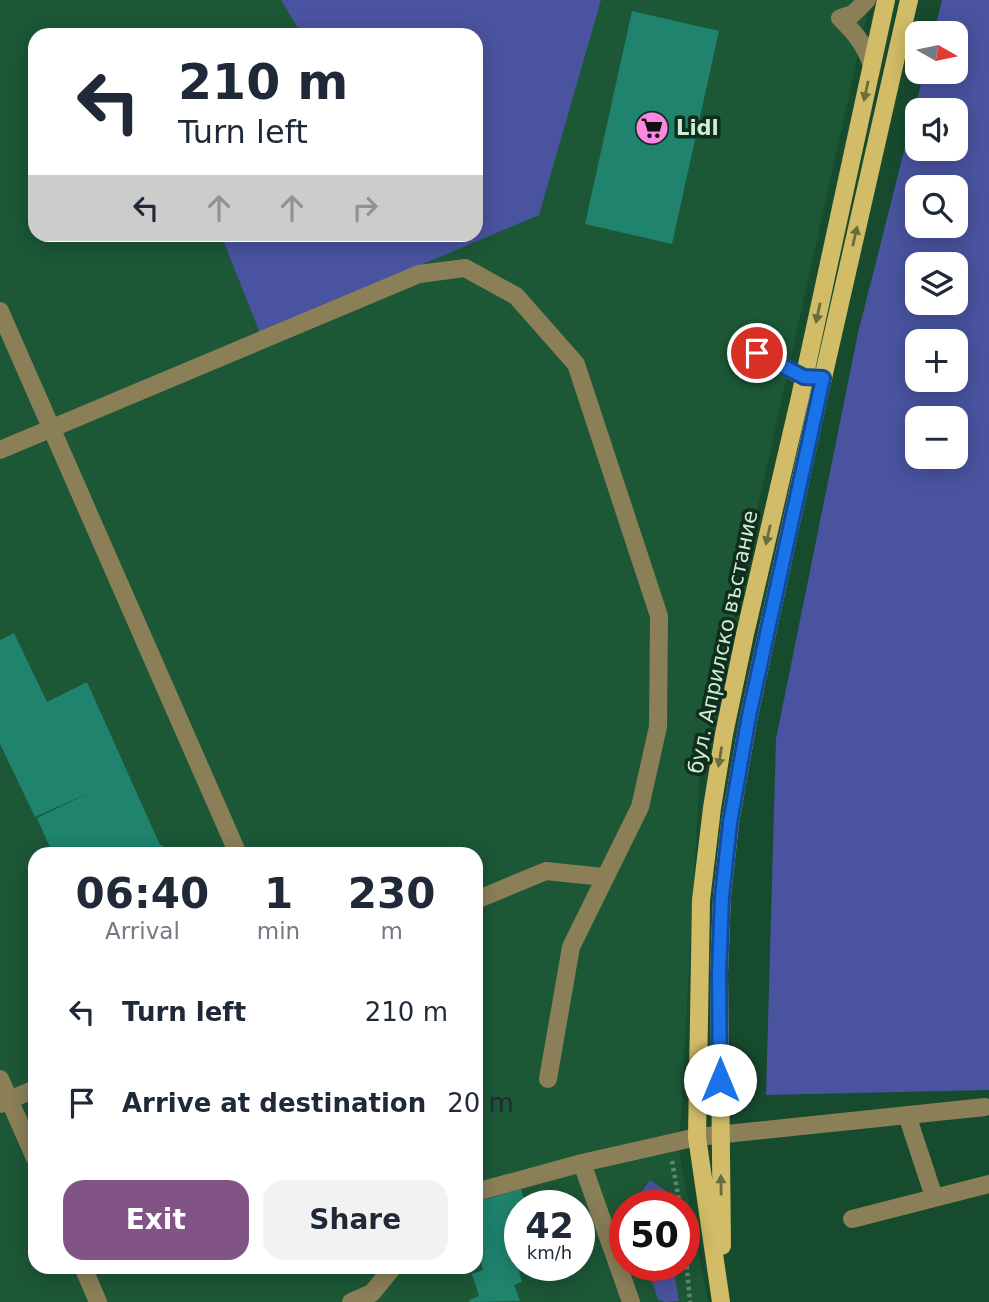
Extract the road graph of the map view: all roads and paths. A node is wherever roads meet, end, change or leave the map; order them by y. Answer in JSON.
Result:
{"nodes":[{"id":1,"x":867,"y":0,"type":"edge"},
{"id":2,"x":886,"y":0,"type":"edge"},
{"id":3,"x":909,"y":0,"type":"edge"},
{"id":4,"x":872,"y":65,"type":"junction"},
{"id":5,"x":0,"y":312,"type":"edge"},
{"id":6,"x":757,"y":353,"type":"dead end"},
{"id":7,"x":804,"y":377,"type":"junction"},
{"id":8,"x":823,"y":378,"type":"junction"},
{"id":9,"x":51,"y":428,"type":"junction"},
{"id":10,"x":0,"y":450,"type":"edge"},
{"id":11,"x":235,"y":847,"type":"edge"},
{"id":12,"x":604,"y":877,"type":"junction"},
{"id":13,"x":483,"y":897,"type":"edge"},
{"id":14,"x":0,"y":1079,"type":"edge"},
{"id":15,"x":548,"y":1079,"type":"dead end"},
{"id":16,"x":28,"y":1092,"type":"edge"},
{"id":17,"x":5,"y":1102,"type":"edge"},
{"id":18,"x":985,"y":1107,"type":"dead end"},
{"id":19,"x":907,"y":1115,"type":"junction"},
{"id":20,"x":721,"y":1134,"type":"junction"},
{"id":21,"x":697,"y":1137,"type":"junction"},
{"id":22,"x":669,"y":1143,"type":"junction"},
{"id":23,"x":28,"y":1145,"type":"edge"},
{"id":24,"x":582,"y":1163,"type":"junction"},
{"id":25,"x":989,"y":1184,"type":"edge"},
{"id":26,"x":483,"y":1190,"type":"edge"},
{"id":27,"x":677,"y":1190,"type":"edge"},
{"id":28,"x":934,"y":1198,"type":"junction"},
{"id":29,"x":852,"y":1219,"type":"dead end"},
{"id":30,"x":86,"y":1274,"type":"edge"},
{"id":31,"x":387,"y":1274,"type":"edge"},
{"id":32,"x":688,"y":1281,"type":"edge"},
{"id":33,"x":98,"y":1302,"type":"edge"},
{"id":34,"x":351,"y":1302,"type":"edge"},
{"id":35,"x":631,"y":1302,"type":"edge"},
{"id":36,"x":690,"y":1302,"type":"edge"},
{"id":37,"x":722,"y":1302,"type":"edge"}],
"edges":[{"from":1,"to":4,"type":"lane"},
{"from":2,"to":4,"type":"main road","name":"бул. Априлско въстание"},
{"from":8,"to":3,"type":"main road","name":"бул. Априлско въстание","one_way":true},
{"from":4,"to":7,"type":"main road","name":"бул. Априлско въстание","one_way":true},
{"from":5,"to":9,"type":"lane"},
{"from":6,"to":7,"type":"lane"},
{"from":7,"to":8,"type":"lane"},
{"from":7,"to":21,"type":"main road","name":"бул. Априлско въстание","one_way":true},
{"from":8,"to":20,"type":"main road","name":"бул. Априлско въстание"},
{"from":9,"to":10,"type":"lane"},
{"from":9,"to":11,"type":"lane"},
{"from":9,"to":12,"type":"lane"},
{"from":12,"to":13,"type":"lane"},
{"from":12,"to":15,"type":"lane"},
{"from":14,"to":17,"type":"lane"},
{"from":16,"to":17,"type":"lane"},
{"from":17,"to":23,"type":"lane"},
{"from":18,"to":19,"type":"lane"},
{"from":19,"to":20,"type":"lane"},
{"from":19,"to":28,"type":"lane"},
{"from":20,"to":21,"type":"lane"},
{"from":37,"to":20,"type":"main road","name":"бул. Априлско въстание","one_way":true},
{"from":21,"to":22,"type":"lane"},
{"from":21,"to":37,"type":"main road","name":"бул. Априлско въстание"},
{"from":22,"to":24,"type":"lane"},
{"from":22,"to":27,"type":"path"},
{"from":24,"to":26,"type":"lane"},
{"from":24,"to":35,"type":"lane"},
{"from":25,"to":28,"type":"lane"},
{"from":28,"to":29,"type":"lane"},
{"from":30,"to":33,"type":"lane"},
{"from":31,"to":34,"type":"lane"},
{"from":32,"to":36,"type":"path"}]}
